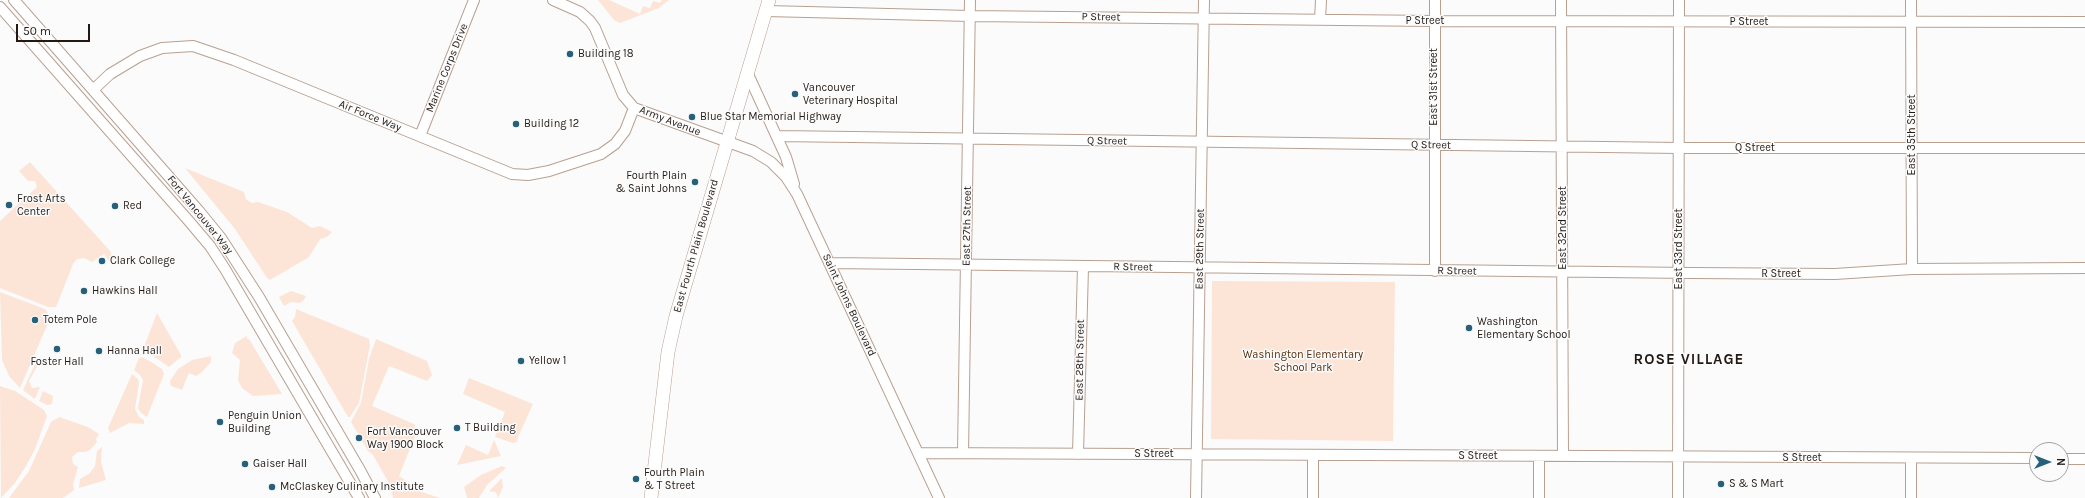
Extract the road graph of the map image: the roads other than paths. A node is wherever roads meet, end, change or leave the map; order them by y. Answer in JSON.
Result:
{"nodes":[{"id":1,"x":14,"y":0,"type":"edge"},
{"id":2,"x":474,"y":0,"type":"edge"},
{"id":3,"x":553,"y":0,"type":"edge"},
{"id":4,"x":970,"y":0,"type":"edge"},
{"id":5,"x":1204,"y":0,"type":"edge"},
{"id":6,"x":1321,"y":0,"type":"edge"},
{"id":7,"x":1435,"y":0,"type":"edge"},
{"id":8,"x":1561,"y":0,"type":"edge"},
{"id":9,"x":1679,"y":0,"type":"edge"},
{"id":10,"x":1911,"y":0,"type":"edge"},
{"id":11,"x":767,"y":5,"type":"edge"},
{"id":12,"x":0,"y":6,"type":"edge"},
{"id":13,"x":970,"y":16,"type":"junction"},
{"id":14,"x":1203,"y":18,"type":"junction"},
{"id":15,"x":1320,"y":20,"type":"junction"},
{"id":16,"x":1434,"y":21,"type":"junction"},
{"id":17,"x":1561,"y":22,"type":"junction"},
{"id":18,"x":1679,"y":22,"type":"junction"},
{"id":19,"x":1911,"y":22,"type":"junction"},
{"id":20,"x":2085,"y":22,"type":"edge"},
{"id":21,"x":747,"y":72,"type":"junction"},
{"id":22,"x":93,"y":90,"type":"junction"},
{"id":23,"x":634,"y":108,"type":"junction"},
{"id":24,"x":420,"y":136,"type":"junction"},
{"id":25,"x":777,"y":136,"type":"junction"},
{"id":26,"x":968,"y":139,"type":"junction"},
{"id":27,"x":726,"y":142,"type":"junction"},
{"id":28,"x":1201,"y":142,"type":"junction"},
{"id":29,"x":1434,"y":145,"type":"junction"},
{"id":30,"x":1562,"y":147,"type":"junction"},
{"id":31,"x":1679,"y":148,"type":"junction"},
{"id":32,"x":1912,"y":148,"type":"junction"},
{"id":33,"x":2085,"y":148,"type":"edge"},
{"id":34,"x":797,"y":194,"type":"junction"},
{"id":35,"x":829,"y":263,"type":"junction"},
{"id":36,"x":966,"y":265,"type":"junction"},
{"id":37,"x":1083,"y":267,"type":"junction"},
{"id":38,"x":1199,"y":268,"type":"junction"},
{"id":39,"x":2085,"y":268,"type":"edge"},
{"id":40,"x":1912,"y":269,"type":"junction"},
{"id":41,"x":1435,"y":271,"type":"junction"},
{"id":42,"x":1563,"y":272,"type":"junction"},
{"id":43,"x":1679,"y":273,"type":"junction"},
{"id":44,"x":918,"y":453,"type":"junction"},
{"id":45,"x":963,"y":453,"type":"junction"},
{"id":46,"x":1078,"y":454,"type":"junction"},
{"id":47,"x":1196,"y":454,"type":"junction"},
{"id":48,"x":1313,"y":455,"type":"junction"},
{"id":49,"x":1539,"y":456,"type":"junction"},
{"id":50,"x":1563,"y":456,"type":"junction"},
{"id":51,"x":1679,"y":457,"type":"junction"},
{"id":52,"x":1911,"y":458,"type":"junction"},
{"id":53,"x":2029,"y":458,"type":"edge"},
{"id":54,"x":2069,"y":459,"type":"edge"},
{"id":55,"x":2085,"y":459,"type":"edge"},
{"id":56,"x":359,"y":498,"type":"edge"},
{"id":57,"x":375,"y":498,"type":"edge"},
{"id":58,"x":651,"y":498,"type":"edge"},
{"id":59,"x":939,"y":498,"type":"edge"},
{"id":60,"x":1196,"y":498,"type":"edge"},
{"id":61,"x":1312,"y":498,"type":"edge"},
{"id":62,"x":1539,"y":498,"type":"edge"},
{"id":63,"x":1678,"y":498,"type":"edge"},
{"id":64,"x":1911,"y":498,"type":"edge"}],
"edges":[{"from":1,"to":22,"type":"street","name":"Fort Vancouver Way"},
{"from":2,"to":24,"type":"street","name":"Marine Corps Drive"},
{"from":3,"to":23,"type":"street","name":"Army Avenue"},
{"from":4,"to":13,"type":"street","name":"East 27th Street"},
{"from":5,"to":14,"type":"street","name":"East 29th Street"},
{"from":6,"to":15,"type":"street"},
{"from":7,"to":16,"type":"street","name":"East 31st Street"},
{"from":8,"to":17,"type":"street","name":"East 32nd Street"},
{"from":9,"to":18,"type":"street","name":"East 33rd Street"},
{"from":10,"to":19,"type":"street","name":"East 35th Street"},
{"from":11,"to":13,"type":"street","name":"P Street"},
{"from":11,"to":21,"type":"main road","name":"East Fourth Plain Boulevard"},
{"from":12,"to":56,"type":"street","name":"Fort Vancouver Way"},
{"from":13,"to":14,"type":"street","name":"P Street"},
{"from":13,"to":26,"type":"street","name":"East 27th Street"},
{"from":14,"to":15,"type":"street","name":"P Street"},
{"from":14,"to":28,"type":"street","name":"East 29th Street"},
{"from":15,"to":16,"type":"street","name":"P Street"},
{"from":16,"to":17,"type":"street","name":"P Street"},
{"from":16,"to":29,"type":"street","name":"East 31st Street"},
{"from":17,"to":18,"type":"street","name":"P Street"},
{"from":17,"to":30,"type":"street","name":"East 32nd Street"},
{"from":18,"to":19,"type":"street","name":"P Street"},
{"from":18,"to":31,"type":"street","name":"East 33rd Street"},
{"from":19,"to":20,"type":"street","name":"P Street"},
{"from":19,"to":32,"type":"street","name":"East 35th Street"},
{"from":21,"to":25,"type":"street"},
{"from":21,"to":27,"type":"main road","name":"East Fourth Plain Boulevard"},
{"from":22,"to":24,"type":"street","name":"Air Force Way"},
{"from":22,"to":57,"type":"street","name":"Fort Vancouver Way"},
{"from":23,"to":24,"type":"street","name":"Air Force Way"},
{"from":23,"to":27,"type":"street","name":"Army Avenue"},
{"from":25,"to":26,"type":"street","name":"Q Street"},
{"from":25,"to":34,"type":"street"},
{"from":26,"to":28,"type":"street","name":"Q Street"},
{"from":26,"to":36,"type":"street","name":"East 27th Street"},
{"from":27,"to":34,"type":"street","name":"Saint Johns Boulevard"},
{"from":27,"to":58,"type":"main road","name":"East Fourth Plain Boulevard"},
{"from":28,"to":29,"type":"street","name":"Q Street"},
{"from":28,"to":38,"type":"street","name":"East 29th Street"},
{"from":29,"to":30,"type":"street","name":"Q Street"},
{"from":29,"to":41,"type":"street","name":"East 31st Street"},
{"from":30,"to":31,"type":"street","name":"Q Street"},
{"from":30,"to":42,"type":"street","name":"East 32nd Street"},
{"from":31,"to":32,"type":"street","name":"Q Street"},
{"from":31,"to":43,"type":"street","name":"East 33rd Street"},
{"from":32,"to":33,"type":"street","name":"Q Street"},
{"from":32,"to":40,"type":"street","name":"East 35th Street"},
{"from":34,"to":35,"type":"street","name":"Saint Johns Boulevard"},
{"from":35,"to":36,"type":"street","name":"R Street"},
{"from":35,"to":44,"type":"street","name":"Saint Johns Boulevard"},
{"from":36,"to":37,"type":"street","name":"R Street"},
{"from":36,"to":45,"type":"street","name":"East 27th Street"},
{"from":37,"to":38,"type":"street","name":"R Street"},
{"from":37,"to":46,"type":"street","name":"East 28th Street"},
{"from":38,"to":41,"type":"street","name":"R Street"},
{"from":38,"to":47,"type":"street","name":"East 29th Street"},
{"from":39,"to":40,"type":"street","name":"R Street"},
{"from":40,"to":43,"type":"street","name":"R Street"},
{"from":41,"to":42,"type":"street","name":"R Street"},
{"from":42,"to":43,"type":"street","name":"R Street"},
{"from":42,"to":50,"type":"street","name":"East 32nd Street"},
{"from":43,"to":51,"type":"street","name":"East 33rd Street"},
{"from":44,"to":45,"type":"street","name":"S Street"},
{"from":44,"to":59,"type":"street","name":"Saint Johns Boulevard"},
{"from":45,"to":46,"type":"street","name":"S Street"},
{"from":46,"to":47,"type":"street","name":"S Street"},
{"from":47,"to":48,"type":"street","name":"S Street"},
{"from":47,"to":60,"type":"street","name":"East 29th Street"},
{"from":48,"to":49,"type":"street","name":"S Street"},
{"from":48,"to":61,"type":"street"},
{"from":49,"to":50,"type":"street","name":"S Street"},
{"from":49,"to":62,"type":"street"},
{"from":50,"to":51,"type":"street","name":"S Street"},
{"from":51,"to":52,"type":"street","name":"S Street"},
{"from":51,"to":63,"type":"street","name":"East 33rd Street"},
{"from":52,"to":53,"type":"street","name":"S Street"},
{"from":52,"to":64,"type":"street"},
{"from":54,"to":55,"type":"street"}]}
